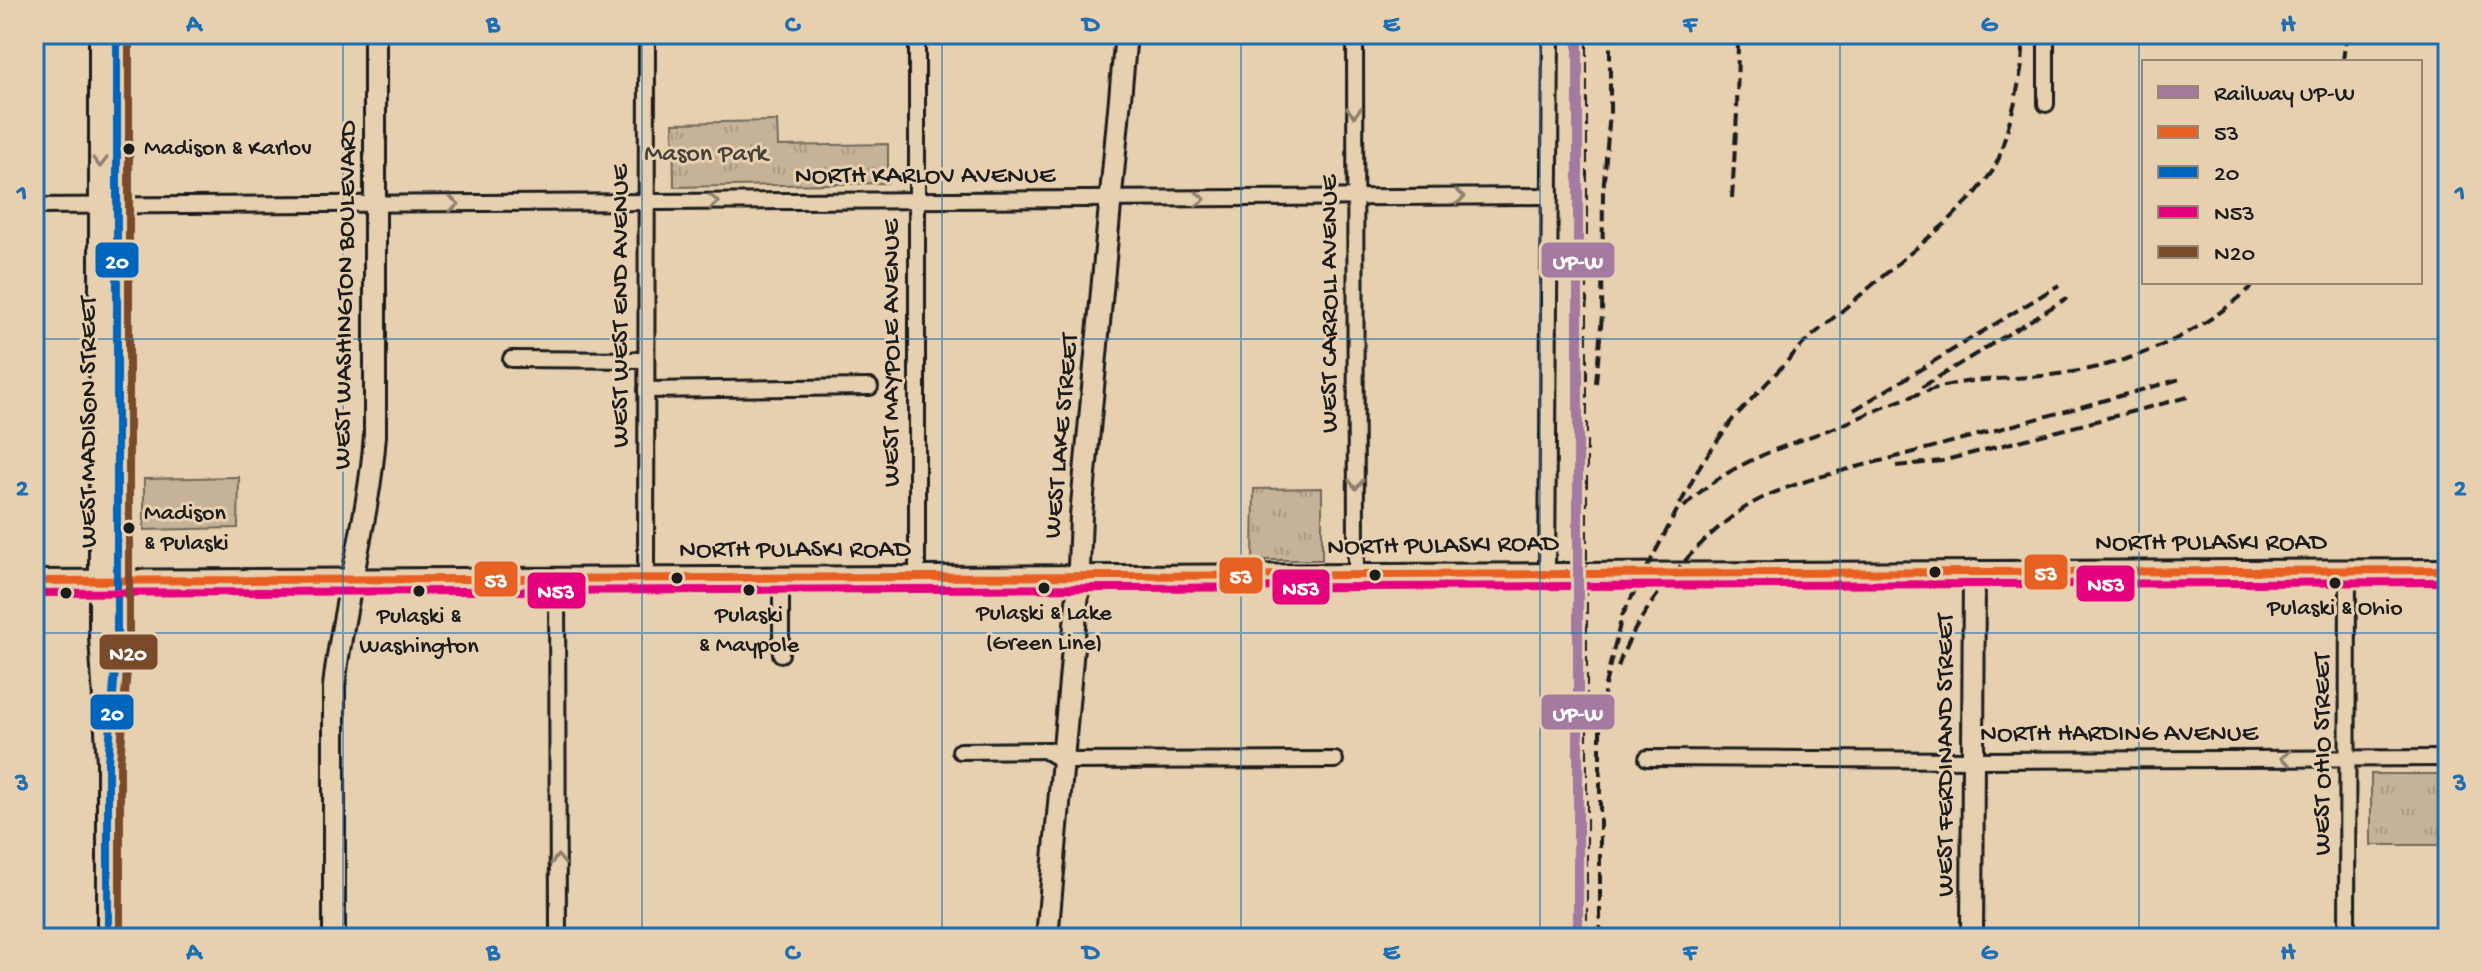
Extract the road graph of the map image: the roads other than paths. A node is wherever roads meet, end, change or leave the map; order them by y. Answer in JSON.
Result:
{"nodes":[{"id":1,"x":100,"y":34,"type":"edge"},
{"id":2,"x":117,"y":34,"type":"edge"},
{"id":3,"x":375,"y":34,"type":"edge"},
{"id":4,"x":647,"y":34,"type":"edge"},
{"id":5,"x":917,"y":34,"type":"edge"},
{"id":6,"x":1115,"y":34,"type":"edge"},
{"id":7,"x":1126,"y":34,"type":"edge"},
{"id":8,"x":1137,"y":34,"type":"edge"},
{"id":9,"x":1355,"y":34,"type":"edge"},
{"id":10,"x":1551,"y":34,"type":"edge"},
{"id":11,"x":2046,"y":34,"type":"edge"},
{"id":12,"x":2046,"y":104,"type":"dead end"},
{"id":13,"x":1550,"y":196,"type":"junction"},
{"id":14,"x":1354,"y":198,"type":"junction"},
{"id":15,"x":1111,"y":200,"type":"junction"},
{"id":16,"x":917,"y":201,"type":"junction"},
{"id":17,"x":646,"y":203,"type":"junction"},
{"id":18,"x":108,"y":205,"type":"junction"},
{"id":19,"x":376,"y":205,"type":"junction"},
{"id":20,"x":34,"y":206,"type":"edge"},
{"id":21,"x":511,"y":359,"type":"dead end"},
{"id":22,"x":646,"y":360,"type":"junction"},
{"id":23,"x":870,"y":387,"type":"dead end"},
{"id":24,"x":646,"y":390,"type":"junction"},
{"id":25,"x":2348,"y":570,"type":"junction"},
{"id":26,"x":2448,"y":570,"type":"edge"},
{"id":27,"x":1974,"y":571,"type":"junction"},
{"id":28,"x":1547,"y":572,"type":"junction"},
{"id":29,"x":1356,"y":574,"type":"junction"},
{"id":30,"x":917,"y":576,"type":"junction"},
{"id":31,"x":1079,"y":576,"type":"junction"},
{"id":32,"x":646,"y":577,"type":"junction"},
{"id":33,"x":781,"y":577,"type":"junction"},
{"id":34,"x":353,"y":578,"type":"junction"},
{"id":35,"x":557,"y":578,"type":"junction"},
{"id":36,"x":108,"y":580,"type":"junction"},
{"id":37,"x":34,"y":581,"type":"edge"},
{"id":38,"x":781,"y":654,"type":"dead end"},
{"id":39,"x":960,"y":751,"type":"dead end"},
{"id":40,"x":1064,"y":756,"type":"junction"},
{"id":41,"x":1647,"y":758,"type":"dead end"},
{"id":42,"x":2348,"y":758,"type":"junction"},
{"id":43,"x":2448,"y":758,"type":"edge"},
{"id":44,"x":1335,"y":760,"type":"dead end"},
{"id":45,"x":1973,"y":760,"type":"junction"},
{"id":46,"x":108,"y":938,"type":"edge"},
{"id":47,"x":334,"y":938,"type":"edge"},
{"id":48,"x":558,"y":938,"type":"edge"},
{"id":49,"x":1047,"y":938,"type":"edge"},
{"id":50,"x":1972,"y":938,"type":"edge"},
{"id":51,"x":2347,"y":938,"type":"edge"}],
"edges":[{"from":1,"to":18,"type":"main road","name":"WEST MADISON STREET","one_way":true},
{"from":2,"to":18,"type":"main road","name":"WEST MADISON STREET"},
{"from":3,"to":19,"type":"main road","name":"WEST WASHINGTON BOULEVARD"},
{"from":4,"to":17,"type":"street","name":"WEST WEST END AVENUE"},
{"from":5,"to":16,"type":"street","name":"WEST MAYPOLE AVENUE"},
{"from":6,"to":15,"type":"main road","name":"WEST LAKE STREET"},
{"from":7,"to":15,"type":"main road","name":"WEST LAKE STREET"},
{"from":8,"to":15,"type":"main road","name":"WEST LAKE STREET"},
{"from":9,"to":14,"type":"street","name":"WEST CARROLL AVENUE","one_way":true},
{"from":10,"to":13,"type":"street"},
{"from":11,"to":12,"type":"street"},
{"from":14,"to":13,"type":"street","name":"NORTH KARLOV AVENUE","one_way":true},
{"from":13,"to":28,"type":"street"},
{"from":15,"to":14,"type":"street","name":"NORTH KARLOV AVENUE","one_way":true},
{"from":14,"to":29,"type":"street","name":"WEST CARROLL AVENUE","one_way":true},
{"from":15,"to":16,"type":"street","name":"NORTH KARLOV AVENUE"},
{"from":15,"to":31,"type":"main road","name":"WEST LAKE STREET"},
{"from":17,"to":16,"type":"street","name":"NORTH KARLOV AVENUE","one_way":true},
{"from":16,"to":30,"type":"street","name":"WEST MAYPOLE AVENUE"},
{"from":19,"to":17,"type":"street","name":"NORTH KARLOV AVENUE","one_way":true},
{"from":17,"to":22,"type":"street","name":"WEST WEST END AVENUE"},
{"from":18,"to":19,"type":"street","name":"NORTH KARLOV AVENUE"},
{"from":18,"to":20,"type":"street","name":"NORTH KARLOV AVENUE"},
{"from":18,"to":36,"type":"main road","name":"WEST MADISON STREET"},
{"from":19,"to":34,"type":"main road","name":"WEST WASHINGTON BOULEVARD"},
{"from":21,"to":22,"type":"street"},
{"from":22,"to":24,"type":"street","name":"WEST WEST END AVENUE"},
{"from":23,"to":24,"type":"street"},
{"from":24,"to":32,"type":"street","name":"WEST WEST END AVENUE"},
{"from":25,"to":26,"type":"main road","name":"NORTH PULASKI ROAD"},
{"from":25,"to":27,"type":"main road","name":"NORTH PULASKI ROAD"},
{"from":25,"to":42,"type":"street","name":"WEST OHIO STREET"},
{"from":27,"to":28,"type":"main road","name":"NORTH PULASKI ROAD"},
{"from":27,"to":45,"type":"main road","name":"WEST FERDINAND STREET"},
{"from":28,"to":29,"type":"main road","name":"NORTH PULASKI ROAD"},
{"from":29,"to":31,"type":"main road","name":"NORTH PULASKI ROAD"},
{"from":30,"to":31,"type":"main road","name":"NORTH PULASKI ROAD"},
{"from":30,"to":33,"type":"main road","name":"NORTH PULASKI ROAD"},
{"from":31,"to":40,"type":"main road","name":"WEST LAKE STREET"},
{"from":32,"to":33,"type":"main road","name":"NORTH PULASKI ROAD"},
{"from":32,"to":35,"type":"main road","name":"NORTH PULASKI ROAD"},
{"from":33,"to":38,"type":"street"},
{"from":34,"to":35,"type":"main road","name":"NORTH PULASKI ROAD"},
{"from":34,"to":36,"type":"main road","name":"NORTH PULASKI ROAD"},
{"from":34,"to":47,"type":"main road","name":"WEST WASHINGTON BOULEVARD"},
{"from":48,"to":35,"type":"street","one_way":true},
{"from":36,"to":37,"type":"main road","name":"NORTH PULASKI ROAD"},
{"from":36,"to":46,"type":"main road","name":"WEST MADISON STREET"},
{"from":39,"to":40,"type":"street"},
{"from":40,"to":44,"type":"street"},
{"from":40,"to":49,"type":"main road","name":"WEST LAKE STREET"},
{"from":41,"to":45,"type":"street","name":"NORTH HARDING AVENUE"},
{"from":42,"to":43,"type":"street","name":"NORTH HARDING AVENUE"},
{"from":42,"to":45,"type":"street","name":"NORTH HARDING AVENUE","one_way":true},
{"from":42,"to":51,"type":"street","name":"WEST OHIO STREET"},
{"from":45,"to":50,"type":"main road","name":"WEST FERDINAND STREET"}]}
